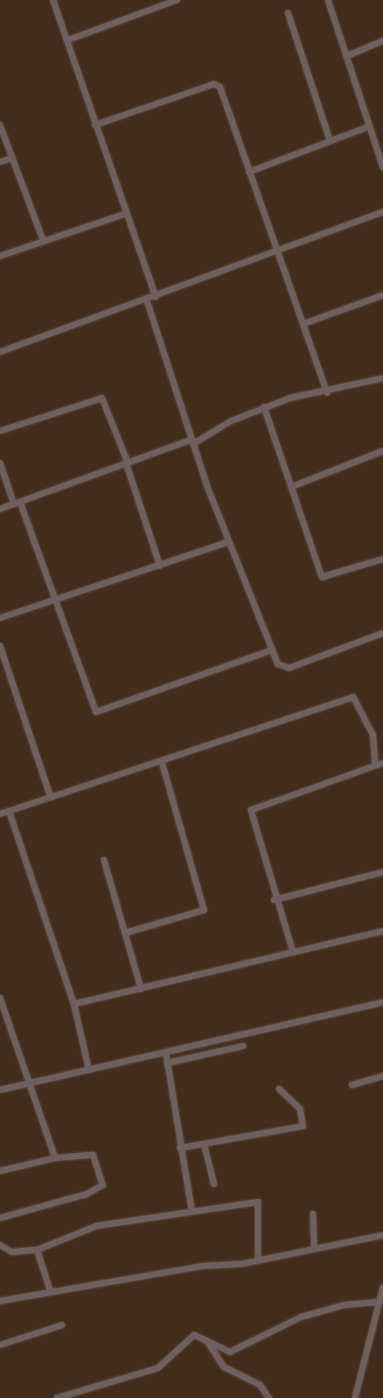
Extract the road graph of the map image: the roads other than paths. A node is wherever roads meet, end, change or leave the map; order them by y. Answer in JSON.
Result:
{"nodes":[{"id":1,"x":53,"y":0,"type":"edge"},
{"id":2,"x":177,"y":0,"type":"edge"},
{"id":3,"x":328,"y":0,"type":"edge"},
{"id":4,"x":288,"y":13,"type":"dead end"},
{"id":5,"x":68,"y":40,"type":"junction"},
{"id":6,"x":383,"y":41,"type":"edge"},
{"id":7,"x":347,"y":56,"type":"junction"},
{"id":8,"x":95,"y":125,"type":"junction"},
{"id":9,"x":0,"y":126,"type":"edge"},
{"id":10,"x":370,"y":126,"type":"junction"},
{"id":11,"x":330,"y":140,"type":"junction"},
{"id":12,"x":380,"y":143,"type":"edge"},
{"id":13,"x":12,"y":158,"type":"junction"},
{"id":14,"x":0,"y":162,"type":"edge"},
{"id":15,"x":383,"y":166,"type":"edge"},
{"id":16,"x":249,"y":172,"type":"junction"},
{"id":17,"x":383,"y":212,"type":"edge"},
{"id":18,"x":125,"y":214,"type":"junction"},
{"id":19,"x":43,"y":240,"type":"junction"},
{"id":20,"x":277,"y":251,"type":"junction"},
{"id":21,"x":0,"y":256,"type":"edge"},
{"id":22,"x":383,"y":295,"type":"edge"},
{"id":23,"x":156,"y":297,"type":"junction"},
{"id":24,"x":147,"y":300,"type":"junction"},
{"id":25,"x":303,"y":324,"type":"junction"},
{"id":26,"x":0,"y":352,"type":"edge"},
{"id":27,"x":383,"y":378,"type":"edge"},
{"id":28,"x":327,"y":393,"type":"junction"},
{"id":29,"x":264,"y":408,"type":"junction"},
{"id":30,"x":0,"y":431,"type":"edge"},
{"id":31,"x":192,"y":442,"type":"junction"},
{"id":32,"x":383,"y":451,"type":"edge"},
{"id":33,"x":0,"y":463,"type":"edge"},
{"id":34,"x":127,"y":463,"type":"junction"},
{"id":35,"x":291,"y":487,"type":"junction"},
{"id":36,"x":17,"y":503,"type":"junction"},
{"id":37,"x":0,"y":509,"type":"edge"},
{"id":38,"x":229,"y":542,"type":"junction"},
{"id":39,"x":383,"y":559,"type":"edge"},
{"id":40,"x":160,"y":566,"type":"junction"},
{"id":41,"x":57,"y":600,"type":"junction"},
{"id":42,"x":0,"y":618,"type":"edge"},
{"id":43,"x":383,"y":634,"type":"edge"},
{"id":44,"x":0,"y":646,"type":"edge"},
{"id":45,"x":272,"y":650,"type":"junction"},
{"id":46,"x":375,"y":762,"type":"junction"},
{"id":47,"x":162,"y":763,"type":"junction"},
{"id":48,"x":383,"y":763,"type":"edge"},
{"id":49,"x":51,"y":798,"type":"junction"},
{"id":50,"x":9,"y":811,"type":"junction"},
{"id":51,"x":0,"y":814,"type":"edge"},
{"id":52,"x":104,"y":860,"type":"dead end"},
{"id":53,"x":383,"y":872,"type":"edge"},
{"id":54,"x":274,"y":900,"type":"junction"},
{"id":55,"x":383,"y":931,"type":"edge"},
{"id":56,"x":125,"y":933,"type":"junction"},
{"id":57,"x":293,"y":952,"type":"junction"},
{"id":58,"x":142,"y":989,"type":"junction"},
{"id":59,"x":0,"y":998,"type":"edge"},
{"id":60,"x":383,"y":1002,"type":"edge"},
{"id":61,"x":74,"y":1004,"type":"junction"},
{"id":62,"x":221,"y":1040,"type":"junction"},
{"id":63,"x":243,"y":1046,"type":"dead end"},
{"id":64,"x":224,"y":1051,"type":"junction"},
{"id":65,"x":166,"y":1053,"type":"junction"},
{"id":66,"x":168,"y":1063,"type":"junction"},
{"id":67,"x":89,"y":1070,"type":"junction"},
{"id":68,"x":383,"y":1076,"type":"edge"},
{"id":69,"x":27,"y":1082,"type":"junction"},
{"id":70,"x":352,"y":1085,"type":"dead end"},
{"id":71,"x":279,"y":1089,"type":"dead end"},
{"id":72,"x":0,"y":1090,"type":"edge"},
{"id":73,"x":204,"y":1144,"type":"junction"},
{"id":74,"x":180,"y":1148,"type":"junction"},
{"id":75,"x":55,"y":1158,"type":"junction"},
{"id":76,"x":0,"y":1171,"type":"edge"},
{"id":77,"x":214,"y":1184,"type":"dead end"},
{"id":78,"x":192,"y":1211,"type":"junction"},
{"id":79,"x":313,"y":1214,"type":"dead end"},
{"id":80,"x":0,"y":1218,"type":"edge"},
{"id":81,"x":383,"y":1235,"type":"edge"},
{"id":82,"x":0,"y":1245,"type":"edge"},
{"id":83,"x":314,"y":1248,"type":"junction"},
{"id":84,"x":37,"y":1250,"type":"junction"},
{"id":85,"x":258,"y":1261,"type":"junction"},
{"id":86,"x":383,"y":1287,"type":"edge"},
{"id":87,"x":50,"y":1290,"type":"junction"},
{"id":88,"x":0,"y":1301,"type":"edge"},
{"id":89,"x":378,"y":1302,"type":"junction"},
{"id":90,"x":62,"y":1325,"type":"dead end"},
{"id":91,"x":206,"y":1339,"type":"junction"},
{"id":92,"x":0,"y":1345,"type":"edge"},
{"id":93,"x":68,"y":1397,"type":"edge"},
{"id":94,"x":57,"y":1398,"type":"edge"},
{"id":95,"x":269,"y":1398,"type":"edge"},
{"id":96,"x":355,"y":1398,"type":"edge"}],
"edges":[{"from":1,"to":5,"type":"street"},
{"from":2,"to":5,"type":"street"},
{"from":3,"to":7,"type":"street"},
{"from":4,"to":11,"type":"street"},
{"from":5,"to":8,"type":"street"},
{"from":6,"to":7,"type":"street"},
{"from":7,"to":10,"type":"street"},
{"from":8,"to":16,"type":"street"},
{"from":8,"to":18,"type":"street"},
{"from":9,"to":13,"type":"street"},
{"from":10,"to":11,"type":"street"},
{"from":10,"to":12,"type":"street"},
{"from":11,"to":16,"type":"street"},
{"from":12,"to":15,"type":"street"},
{"from":13,"to":14,"type":"street"},
{"from":13,"to":19,"type":"street"},
{"from":16,"to":20,"type":"street"},
{"from":17,"to":20,"type":"street"},
{"from":18,"to":19,"type":"street"},
{"from":18,"to":23,"type":"street"},
{"from":19,"to":21,"type":"street"},
{"from":20,"to":23,"type":"street"},
{"from":20,"to":25,"type":"street"},
{"from":22,"to":25,"type":"street"},
{"from":23,"to":24,"type":"street"},
{"from":24,"to":26,"type":"street"},
{"from":24,"to":31,"type":"street"},
{"from":25,"to":28,"type":"street"},
{"from":27,"to":28,"type":"street"},
{"from":28,"to":29,"type":"street"},
{"from":29,"to":31,"type":"street"},
{"from":29,"to":35,"type":"street"},
{"from":30,"to":34,"type":"street"},
{"from":31,"to":34,"type":"street"},
{"from":31,"to":38,"type":"street"},
{"from":32,"to":35,"type":"street"},
{"from":33,"to":36,"type":"street"},
{"from":34,"to":36,"type":"street"},
{"from":34,"to":40,"type":"street"},
{"from":35,"to":39,"type":"street"},
{"from":36,"to":37,"type":"street"},
{"from":36,"to":41,"type":"street"},
{"from":38,"to":40,"type":"street"},
{"from":38,"to":45,"type":"street"},
{"from":40,"to":41,"type":"street"},
{"from":41,"to":42,"type":"street"},
{"from":41,"to":45,"type":"street"},
{"from":43,"to":45,"type":"street"},
{"from":44,"to":49,"type":"street"},
{"from":46,"to":47,"type":"street"},
{"from":46,"to":48,"type":"street"},
{"from":46,"to":54,"type":"street"},
{"from":47,"to":49,"type":"street"},
{"from":47,"to":56,"type":"street"},
{"from":49,"to":50,"type":"street"},
{"from":50,"to":51,"type":"street"},
{"from":50,"to":61,"type":"street"},
{"from":52,"to":56,"type":"street"},
{"from":53,"to":54,"type":"street"},
{"from":54,"to":57,"type":"street"},
{"from":55,"to":57,"type":"street"},
{"from":56,"to":58,"type":"street"},
{"from":57,"to":58,"type":"street"},
{"from":58,"to":61,"type":"street"},
{"from":59,"to":69,"type":"street"},
{"from":60,"to":62,"type":"street"},
{"from":61,"to":67,"type":"street"},
{"from":62,"to":64,"type":"street"},
{"from":62,"to":65,"type":"street"},
{"from":63,"to":64,"type":"street"},
{"from":64,"to":66,"type":"street"},
{"from":65,"to":66,"type":"street"},
{"from":65,"to":67,"type":"street"},
{"from":66,"to":74,"type":"street"},
{"from":67,"to":69,"type":"street"},
{"from":68,"to":70,"type":"street"},
{"from":69,"to":72,"type":"street"},
{"from":69,"to":75,"type":"street"},
{"from":71,"to":73,"type":"street"},
{"from":73,"to":74,"type":"street"},
{"from":73,"to":77,"type":"street"},
{"from":74,"to":78,"type":"street"},
{"from":75,"to":76,"type":"street"},
{"from":75,"to":80,"type":"street"},
{"from":78,"to":84,"type":"street"},
{"from":78,"to":85,"type":"street"},
{"from":79,"to":83,"type":"street"},
{"from":81,"to":83,"type":"street"},
{"from":82,"to":84,"type":"street"},
{"from":83,"to":85,"type":"street"},
{"from":84,"to":87,"type":"street"},
{"from":85,"to":87,"type":"street"},
{"from":86,"to":89,"type":"street"},
{"from":87,"to":88,"type":"street"},
{"from":89,"to":91,"type":"street"},
{"from":89,"to":96,"type":"street"},
{"from":90,"to":92,"type":"street"},
{"from":91,"to":93,"type":"street"},
{"from":91,"to":95,"type":"street"},
{"from":93,"to":94,"type":"street"}]}
